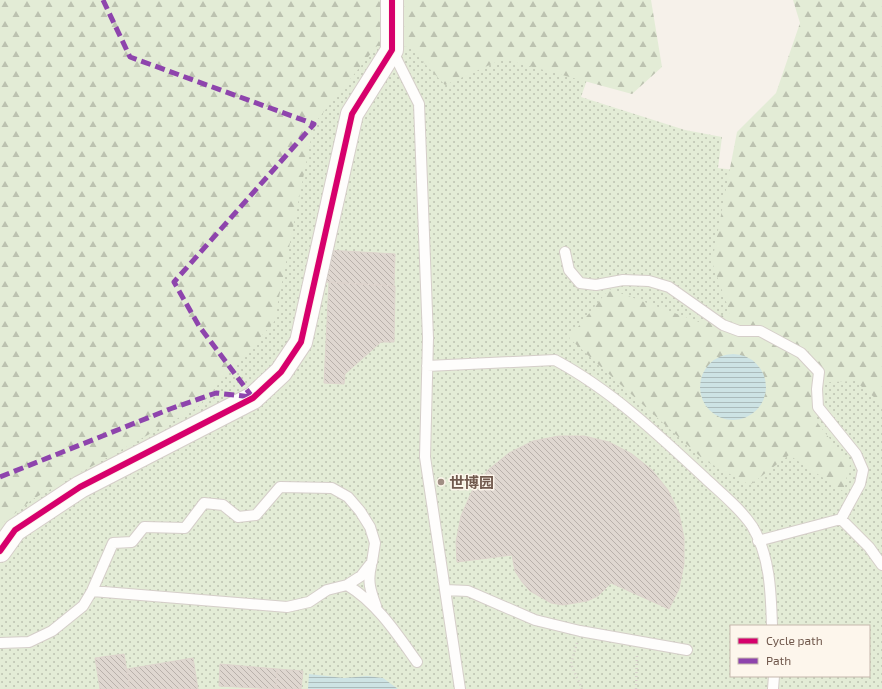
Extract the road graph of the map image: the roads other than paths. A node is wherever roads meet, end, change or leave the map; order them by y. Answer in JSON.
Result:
{"nodes":[{"id":1,"x":392,"y":0,"type":"edge"},
{"id":2,"x":392,"y":50,"type":"junction"},
{"id":3,"x":565,"y":252,"type":"dead end"},
{"id":4,"x":427,"y":366,"type":"junction"},
{"id":5,"x":841,"y":519,"type":"junction"},
{"id":6,"x":758,"y":541,"type":"junction"},
{"id":7,"x":0,"y":551,"type":"edge"},
{"id":8,"x":372,"y":562,"type":"junction"},
{"id":9,"x":882,"y":565,"type":"edge"},
{"id":10,"x":347,"y":585,"type":"junction"},
{"id":11,"x":445,"y":590,"type":"junction"},
{"id":12,"x":92,"y":591,"type":"junction"},
{"id":13,"x":378,"y":610,"type":"junction"},
{"id":14,"x":772,"y":625,"type":"edge"},
{"id":15,"x":0,"y":643,"type":"edge"},
{"id":16,"x":687,"y":650,"type":"dead end"},
{"id":17,"x":417,"y":662,"type":"dead end"},
{"id":18,"x":774,"y":677,"type":"edge"},
{"id":19,"x":460,"y":689,"type":"edge"},
{"id":20,"x":773,"y":689,"type":"edge"}],
"edges":[{"from":1,"to":2,"type":"street"},
{"from":2,"to":4,"type":"lane"},
{"from":2,"to":7,"type":"street"},
{"from":3,"to":5,"type":"lane"},
{"from":4,"to":6,"type":"lane"},
{"from":4,"to":11,"type":"lane"},
{"from":5,"to":6,"type":"lane"},
{"from":5,"to":9,"type":"lane"},
{"from":6,"to":14,"type":"lane"},
{"from":8,"to":10,"type":"lane"},
{"from":8,"to":12,"type":"lane"},
{"from":8,"to":13,"type":"lane"},
{"from":10,"to":12,"type":"lane"},
{"from":10,"to":13,"type":"lane"},
{"from":11,"to":16,"type":"lane"},
{"from":11,"to":19,"type":"lane"},
{"from":12,"to":15,"type":"lane"},
{"from":13,"to":17,"type":"lane"},
{"from":18,"to":20,"type":"lane"}]}
